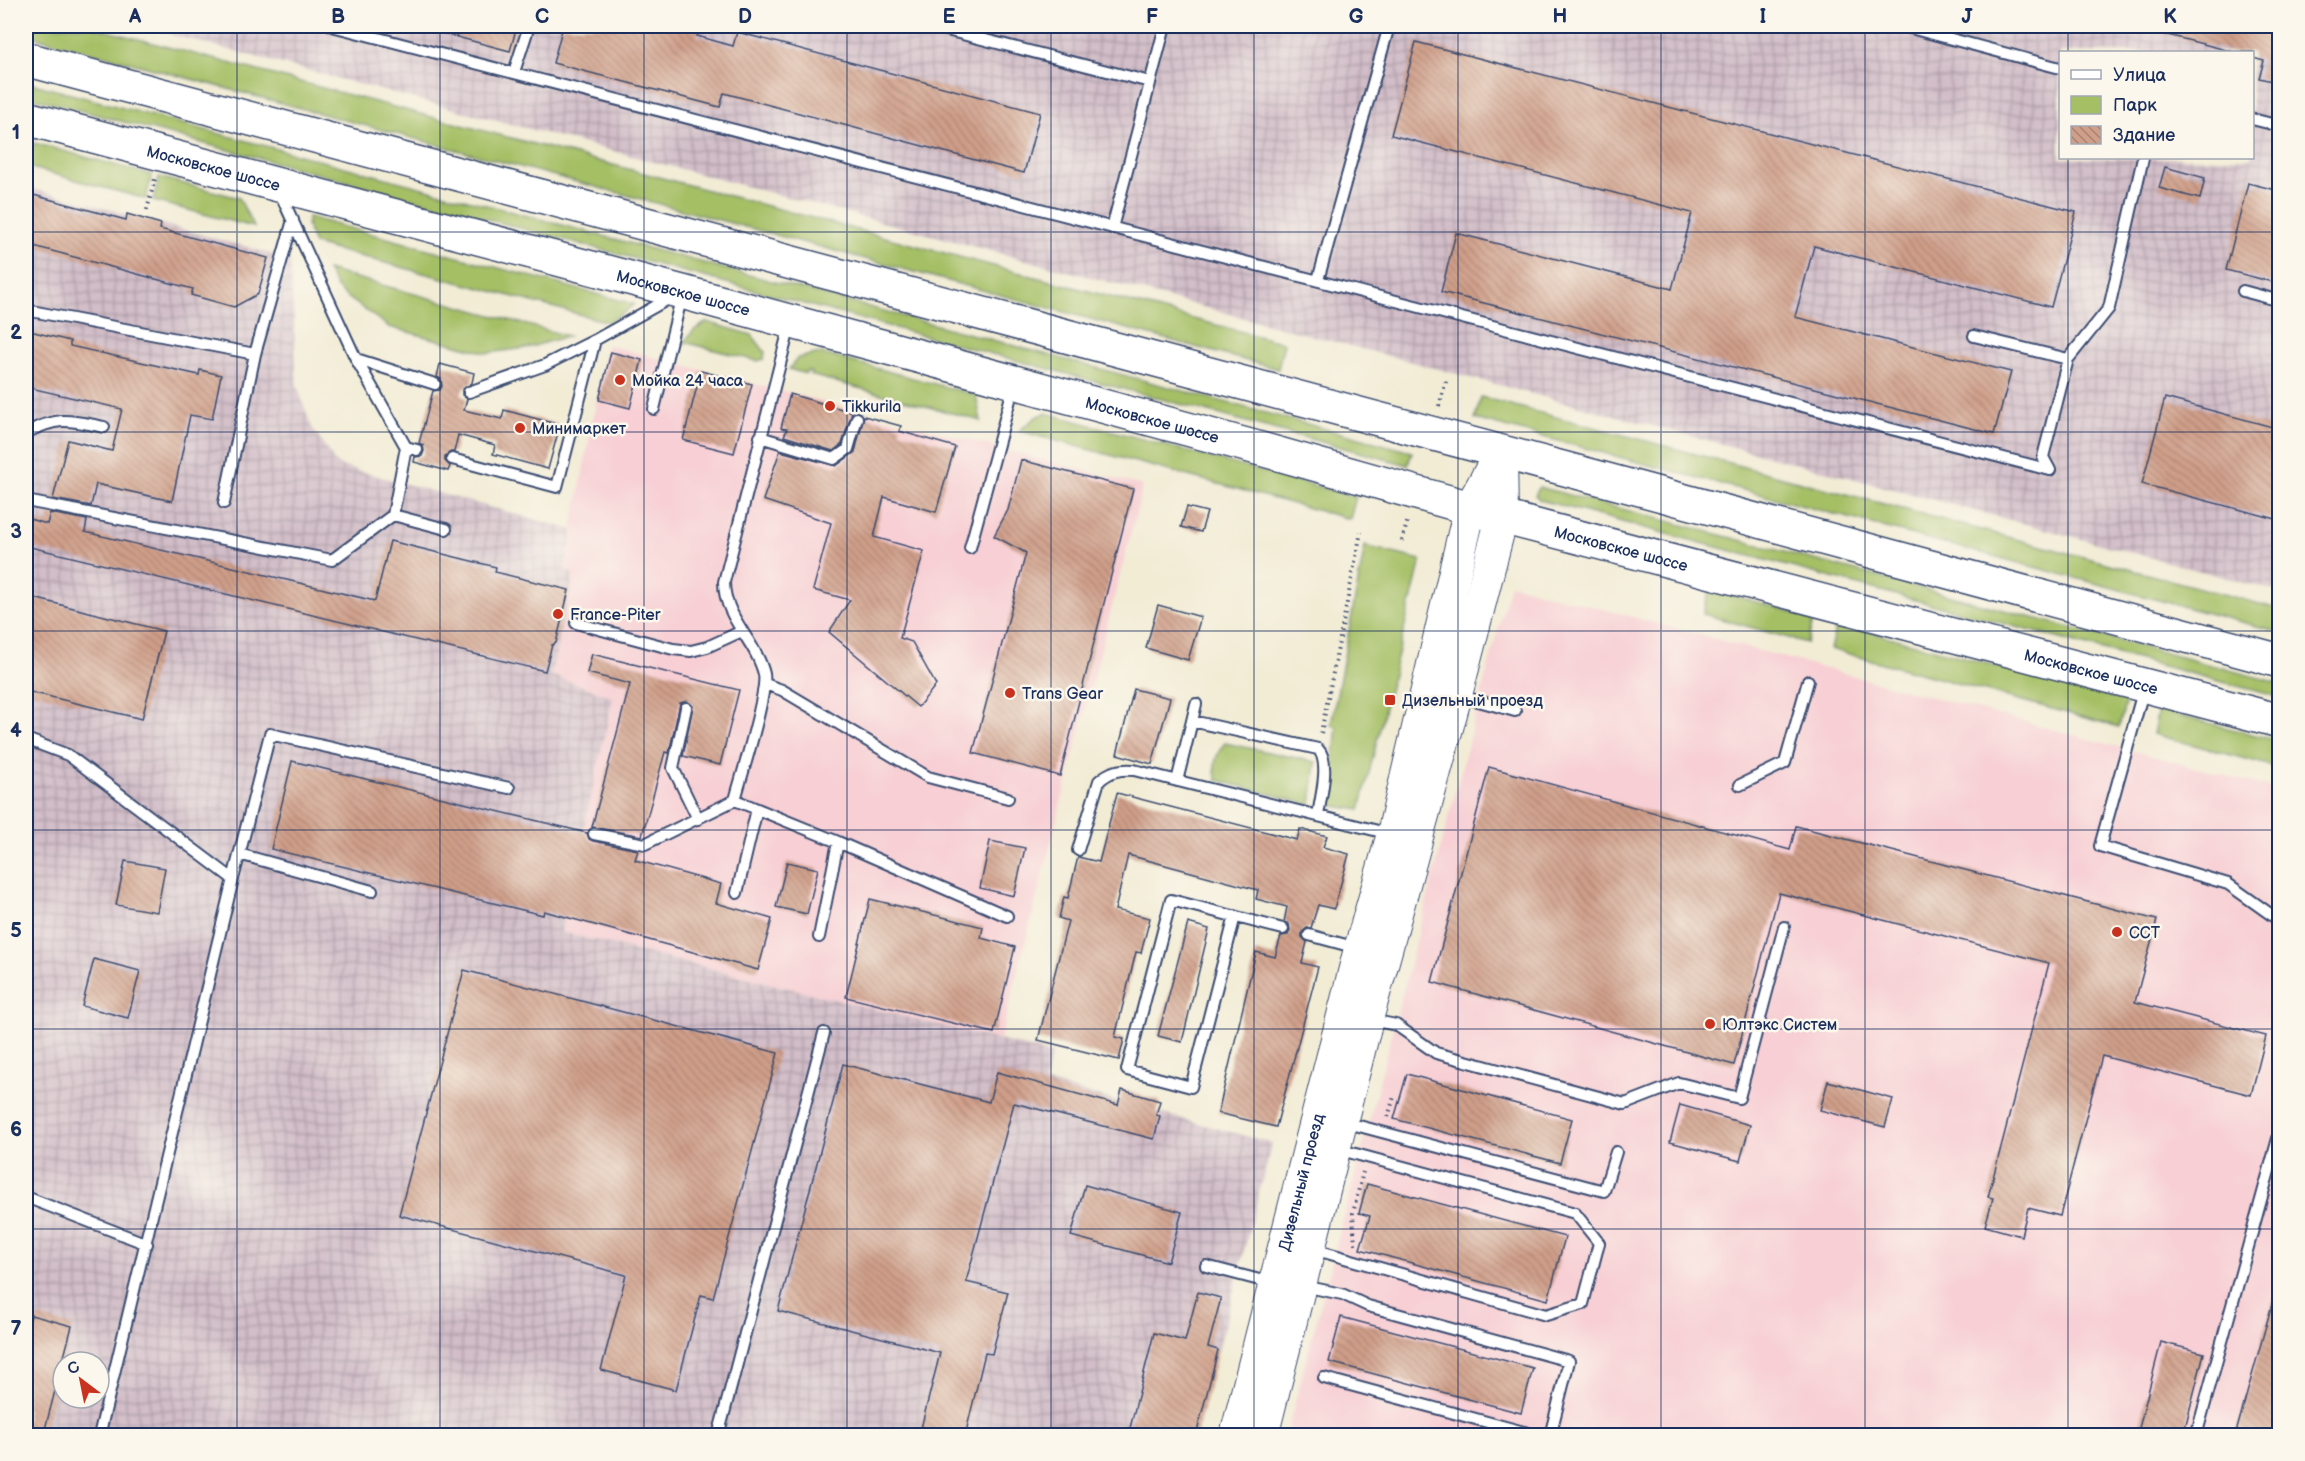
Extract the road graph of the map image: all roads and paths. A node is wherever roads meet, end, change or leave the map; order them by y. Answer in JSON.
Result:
{"nodes":[{"id":1,"x":332,"y":26,"type":"edge"},
{"id":2,"x":529,"y":26,"type":"edge"},
{"id":3,"x":931,"y":26,"type":"edge"},
{"id":4,"x":1165,"y":26,"type":"edge"},
{"id":5,"x":1389,"y":26,"type":"edge"},
{"id":6,"x":1903,"y":26,"type":"edge"},
{"id":7,"x":362,"y":29,"type":"edge"},
{"id":8,"x":26,"y":59,"type":"edge"},
{"id":9,"x":2059,"y":67,"type":"edge"},
{"id":10,"x":514,"y":72,"type":"junction"},
{"id":11,"x":1150,"y":82,"type":"junction"},
{"id":12,"x":26,"y":118,"type":"edge"},
{"id":13,"x":2254,"y":119,"type":"edge"},
{"id":14,"x":2280,"y":126,"type":"edge"},
{"id":15,"x":2143,"y":159,"type":"edge"},
{"id":16,"x":277,"y":186,"type":"junction"},
{"id":17,"x":293,"y":220,"type":"junction"},
{"id":18,"x":1112,"y":228,"type":"junction"},
{"id":19,"x":1318,"y":280,"type":"junction"},
{"id":20,"x":2243,"y":291,"type":"dead end"},
{"id":21,"x":682,"y":292,"type":"junction"},
{"id":22,"x":2280,"y":301,"type":"edge"},
{"id":23,"x":26,"y":310,"type":"edge"},
{"id":24,"x":791,"y":322,"type":"junction"},
{"id":25,"x":1974,"y":336,"type":"dead end"},
{"id":26,"x":595,"y":340,"type":"junction"},
{"id":27,"x":255,"y":354,"type":"junction"},
{"id":28,"x":356,"y":359,"type":"junction"},
{"id":29,"x":2068,"y":359,"type":"junction"},
{"id":30,"x":1446,"y":381,"type":"dead end"},
{"id":31,"x":1015,"y":382,"type":"junction"},
{"id":32,"x":435,"y":384,"type":"dead end"},
{"id":33,"x":469,"y":392,"type":"dead end"},
{"id":34,"x":654,"y":409,"type":"dead end"},
{"id":35,"x":1437,"y":412,"type":"dead end"},
{"id":36,"x":857,"y":418,"type":"dead end"},
{"id":37,"x":105,"y":427,"type":"dead end"},
{"id":38,"x":26,"y":433,"type":"edge"},
{"id":39,"x":760,"y":437,"type":"junction"},
{"id":40,"x":1501,"y":452,"type":"junction"},
{"id":41,"x":452,"y":459,"type":"dead end"},
{"id":42,"x":26,"y":501,"type":"edge"},
{"id":43,"x":224,"y":503,"type":"dead end"},
{"id":44,"x":1470,"y":508,"type":"junction"},
{"id":45,"x":1410,"y":511,"type":"dead end"},
{"id":46,"x":393,"y":515,"type":"junction"},
{"id":47,"x":1502,"y":517,"type":"junction"},
{"id":48,"x":446,"y":529,"type":"dead end"},
{"id":49,"x":1361,"y":532,"type":"dead end"},
{"id":50,"x":1402,"y":541,"type":"dead end"},
{"id":51,"x":970,"y":548,"type":"dead end"},
{"id":52,"x":576,"y":623,"type":"dead end"},
{"id":53,"x":742,"y":631,"type":"junction"},
{"id":54,"x":2280,"y":661,"type":"edge"},
{"id":55,"x":1808,"y":681,"type":"dead end"},
{"id":56,"x":765,"y":684,"type":"junction"},
{"id":57,"x":2145,"y":685,"type":"junction"},
{"id":58,"x":1456,"y":695,"type":"junction"},
{"id":59,"x":1196,"y":705,"type":"dead end"},
{"id":60,"x":686,"y":708,"type":"dead end"},
{"id":61,"x":1515,"y":711,"type":"dead end"},
{"id":62,"x":1192,"y":721,"type":"junction"},
{"id":63,"x":2280,"y":721,"type":"edge"},
{"id":64,"x":26,"y":740,"type":"edge"},
{"id":65,"x":1318,"y":749,"type":"junction"},
{"id":66,"x":1177,"y":781,"type":"junction"},
{"id":67,"x":1740,"y":785,"type":"dead end"},
{"id":68,"x":509,"y":788,"type":"dead end"},
{"id":69,"x":1008,"y":798,"type":"dead end"},
{"id":70,"x":735,"y":800,"type":"junction"},
{"id":71,"x":757,"y":809,"type":"junction"},
{"id":72,"x":1318,"y":816,"type":"junction"},
{"id":73,"x":698,"y":819,"type":"junction"},
{"id":74,"x":594,"y":834,"type":"dead end"},
{"id":75,"x":1393,"y":834,"type":"junction"},
{"id":76,"x":838,"y":842,"type":"junction"},
{"id":77,"x":1078,"y":850,"type":"dead end"},
{"id":78,"x":239,"y":854,"type":"junction"},
{"id":79,"x":233,"y":879,"type":"junction"},
{"id":80,"x":372,"y":891,"type":"dead end"},
{"id":81,"x":737,"y":893,"type":"dead end"},
{"id":82,"x":1008,"y":916,"type":"dead end"},
{"id":83,"x":1235,"y":916,"type":"junction"},
{"id":84,"x":2280,"y":921,"type":"edge"},
{"id":85,"x":1784,"y":927,"type":"dead end"},
{"id":86,"x":1283,"y":929,"type":"dead end"},
{"id":87,"x":1309,"y":935,"type":"dead end"},
{"id":88,"x":819,"y":937,"type":"dead end"},
{"id":89,"x":1360,"y":949,"type":"junction"},
{"id":90,"x":1367,"y":1019,"type":"junction"},
{"id":91,"x":824,"y":1033,"type":"dead end"},
{"id":92,"x":2280,"y":1131,"type":"edge"},
{"id":93,"x":1338,"y":1135,"type":"junction"},
{"id":94,"x":1616,"y":1152,"type":"dead end"},
{"id":95,"x":1367,"y":1157,"type":"junction"},
{"id":96,"x":26,"y":1197,"type":"edge"},
{"id":97,"x":147,"y":1244,"type":"junction"},
{"id":98,"x":1309,"y":1248,"type":"junction"},
{"id":99,"x":1352,"y":1260,"type":"junction"},
{"id":100,"x":1206,"y":1266,"type":"dead end"},
{"id":101,"x":1287,"y":1285,"type":"junction"},
{"id":102,"x":1324,"y":1378,"type":"dead end"},
{"id":103,"x":99,"y":1436,"type":"edge"},
{"id":104,"x":718,"y":1436,"type":"edge"},
{"id":105,"x":1236,"y":1436,"type":"edge"},
{"id":106,"x":1262,"y":1436,"type":"edge"},
{"id":107,"x":1539,"y":1436,"type":"edge"},
{"id":108,"x":1550,"y":1436,"type":"edge"},
{"id":109,"x":2196,"y":1436,"type":"edge"}],
"edges":[{"from":1,"to":7,"type":"lane"},
{"from":2,"to":10,"type":"lane"},
{"from":3,"to":11,"type":"lane"},
{"from":4,"to":11,"type":"lane"},
{"from":5,"to":19,"type":"lane"},
{"from":6,"to":9,"type":"lane"},
{"from":7,"to":10,"type":"lane"},
{"from":8,"to":40,"type":"main road"},
{"from":10,"to":18,"type":"lane"},
{"from":11,"to":18,"type":"lane"},
{"from":12,"to":16,"type":"main road","name":"Московское шоссе"},
{"from":13,"to":14,"type":"lane"},
{"from":15,"to":29,"type":"lane"},
{"from":16,"to":17,"type":"lane"},
{"from":16,"to":21,"type":"main road","name":"Московское шоссе"},
{"from":17,"to":27,"type":"lane"},
{"from":17,"to":28,"type":"lane"},
{"from":18,"to":19,"type":"lane"},
{"from":19,"to":29,"type":"lane"},
{"from":20,"to":22,"type":"lane"},
{"from":21,"to":24,"type":"main road","name":"Московское шоссе"},
{"from":21,"to":26,"type":"lane"},
{"from":21,"to":34,"type":"lane"},
{"from":23,"to":27,"type":"lane"},
{"from":24,"to":31,"type":"main road","name":"Московское шоссе"},
{"from":24,"to":39,"type":"lane"},
{"from":25,"to":29,"type":"lane"},
{"from":26,"to":33,"type":"lane"},
{"from":26,"to":41,"type":"lane"},
{"from":27,"to":43,"type":"lane"},
{"from":28,"to":32,"type":"lane"},
{"from":28,"to":46,"type":"lane"},
{"from":30,"to":35,"type":"path"},
{"from":31,"to":44,"type":"main road","name":"Московское шоссе"},
{"from":31,"to":51,"type":"lane"},
{"from":36,"to":39,"type":"lane"},
{"from":37,"to":38,"type":"lane"},
{"from":39,"to":53,"type":"lane"},
{"from":40,"to":44,"type":"street","name":"Дизельный проезд"},
{"from":40,"to":47,"type":"street","name":"Дизельный проезд"},
{"from":40,"to":54,"type":"main road"},
{"from":42,"to":46,"type":"lane"},
{"from":44,"to":47,"type":"main road","name":"Московское шоссе"},
{"from":44,"to":75,"type":"street","name":"Дизельный проезд"},
{"from":45,"to":50,"type":"path"},
{"from":46,"to":48,"type":"lane"},
{"from":47,"to":57,"type":"main road","name":"Московское шоссе"},
{"from":47,"to":58,"type":"street","name":"Дизельный проезд"},
{"from":49,"to":65,"type":"path"},
{"from":52,"to":53,"type":"lane"},
{"from":53,"to":56,"type":"lane"},
{"from":55,"to":67,"type":"lane"},
{"from":56,"to":69,"type":"lane"},
{"from":56,"to":70,"type":"lane"},
{"from":57,"to":63,"type":"main road","name":"Московское шоссе"},
{"from":57,"to":84,"type":"lane"},
{"from":58,"to":61,"type":"lane"},
{"from":58,"to":90,"type":"street","name":"Дизельный проезд"},
{"from":59,"to":62,"type":"lane"},
{"from":60,"to":73,"type":"lane"},
{"from":62,"to":65,"type":"lane"},
{"from":62,"to":66,"type":"lane"},
{"from":64,"to":79,"type":"lane"},
{"from":65,"to":72,"type":"lane"},
{"from":66,"to":72,"type":"lane"},
{"from":66,"to":77,"type":"lane"},
{"from":68,"to":78,"type":"lane"},
{"from":70,"to":71,"type":"lane"},
{"from":70,"to":73,"type":"lane"},
{"from":71,"to":76,"type":"lane"},
{"from":71,"to":81,"type":"lane"},
{"from":72,"to":75,"type":"lane"},
{"from":73,"to":74,"type":"lane"},
{"from":75,"to":89,"type":"street","name":"Дизельный проезд"},
{"from":76,"to":82,"type":"lane"},
{"from":76,"to":88,"type":"lane"},
{"from":78,"to":79,"type":"lane"},
{"from":78,"to":80,"type":"lane"},
{"from":79,"to":97,"type":"lane"},
{"from":83,"to":83,"type":"lane"},
{"from":83,"to":86,"type":"lane"},
{"from":85,"to":90,"type":"lane"},
{"from":87,"to":89,"type":"lane"},
{"from":89,"to":101,"type":"street","name":"Дизельный проезд"},
{"from":90,"to":93,"type":"street","name":"Дизельный проезд"},
{"from":91,"to":104,"type":"lane"},
{"from":92,"to":109,"type":"lane"},
{"from":93,"to":94,"type":"lane"},
{"from":93,"to":95,"type":"lane"},
{"from":93,"to":98,"type":"street","name":"Дизельный проезд"},
{"from":95,"to":99,"type":"path"},
{"from":95,"to":99,"type":"lane"},
{"from":96,"to":97,"type":"lane"},
{"from":97,"to":103,"type":"lane"},
{"from":98,"to":99,"type":"lane"},
{"from":98,"to":101,"type":"street","name":"Дизельный проезд"},
{"from":100,"to":101,"type":"lane"},
{"from":101,"to":105,"type":"street","name":"Дизельный проезд"},
{"from":101,"to":106,"type":"street","name":"Дизельный проезд"},
{"from":101,"to":108,"type":"lane"},
{"from":102,"to":107,"type":"lane"}]}
